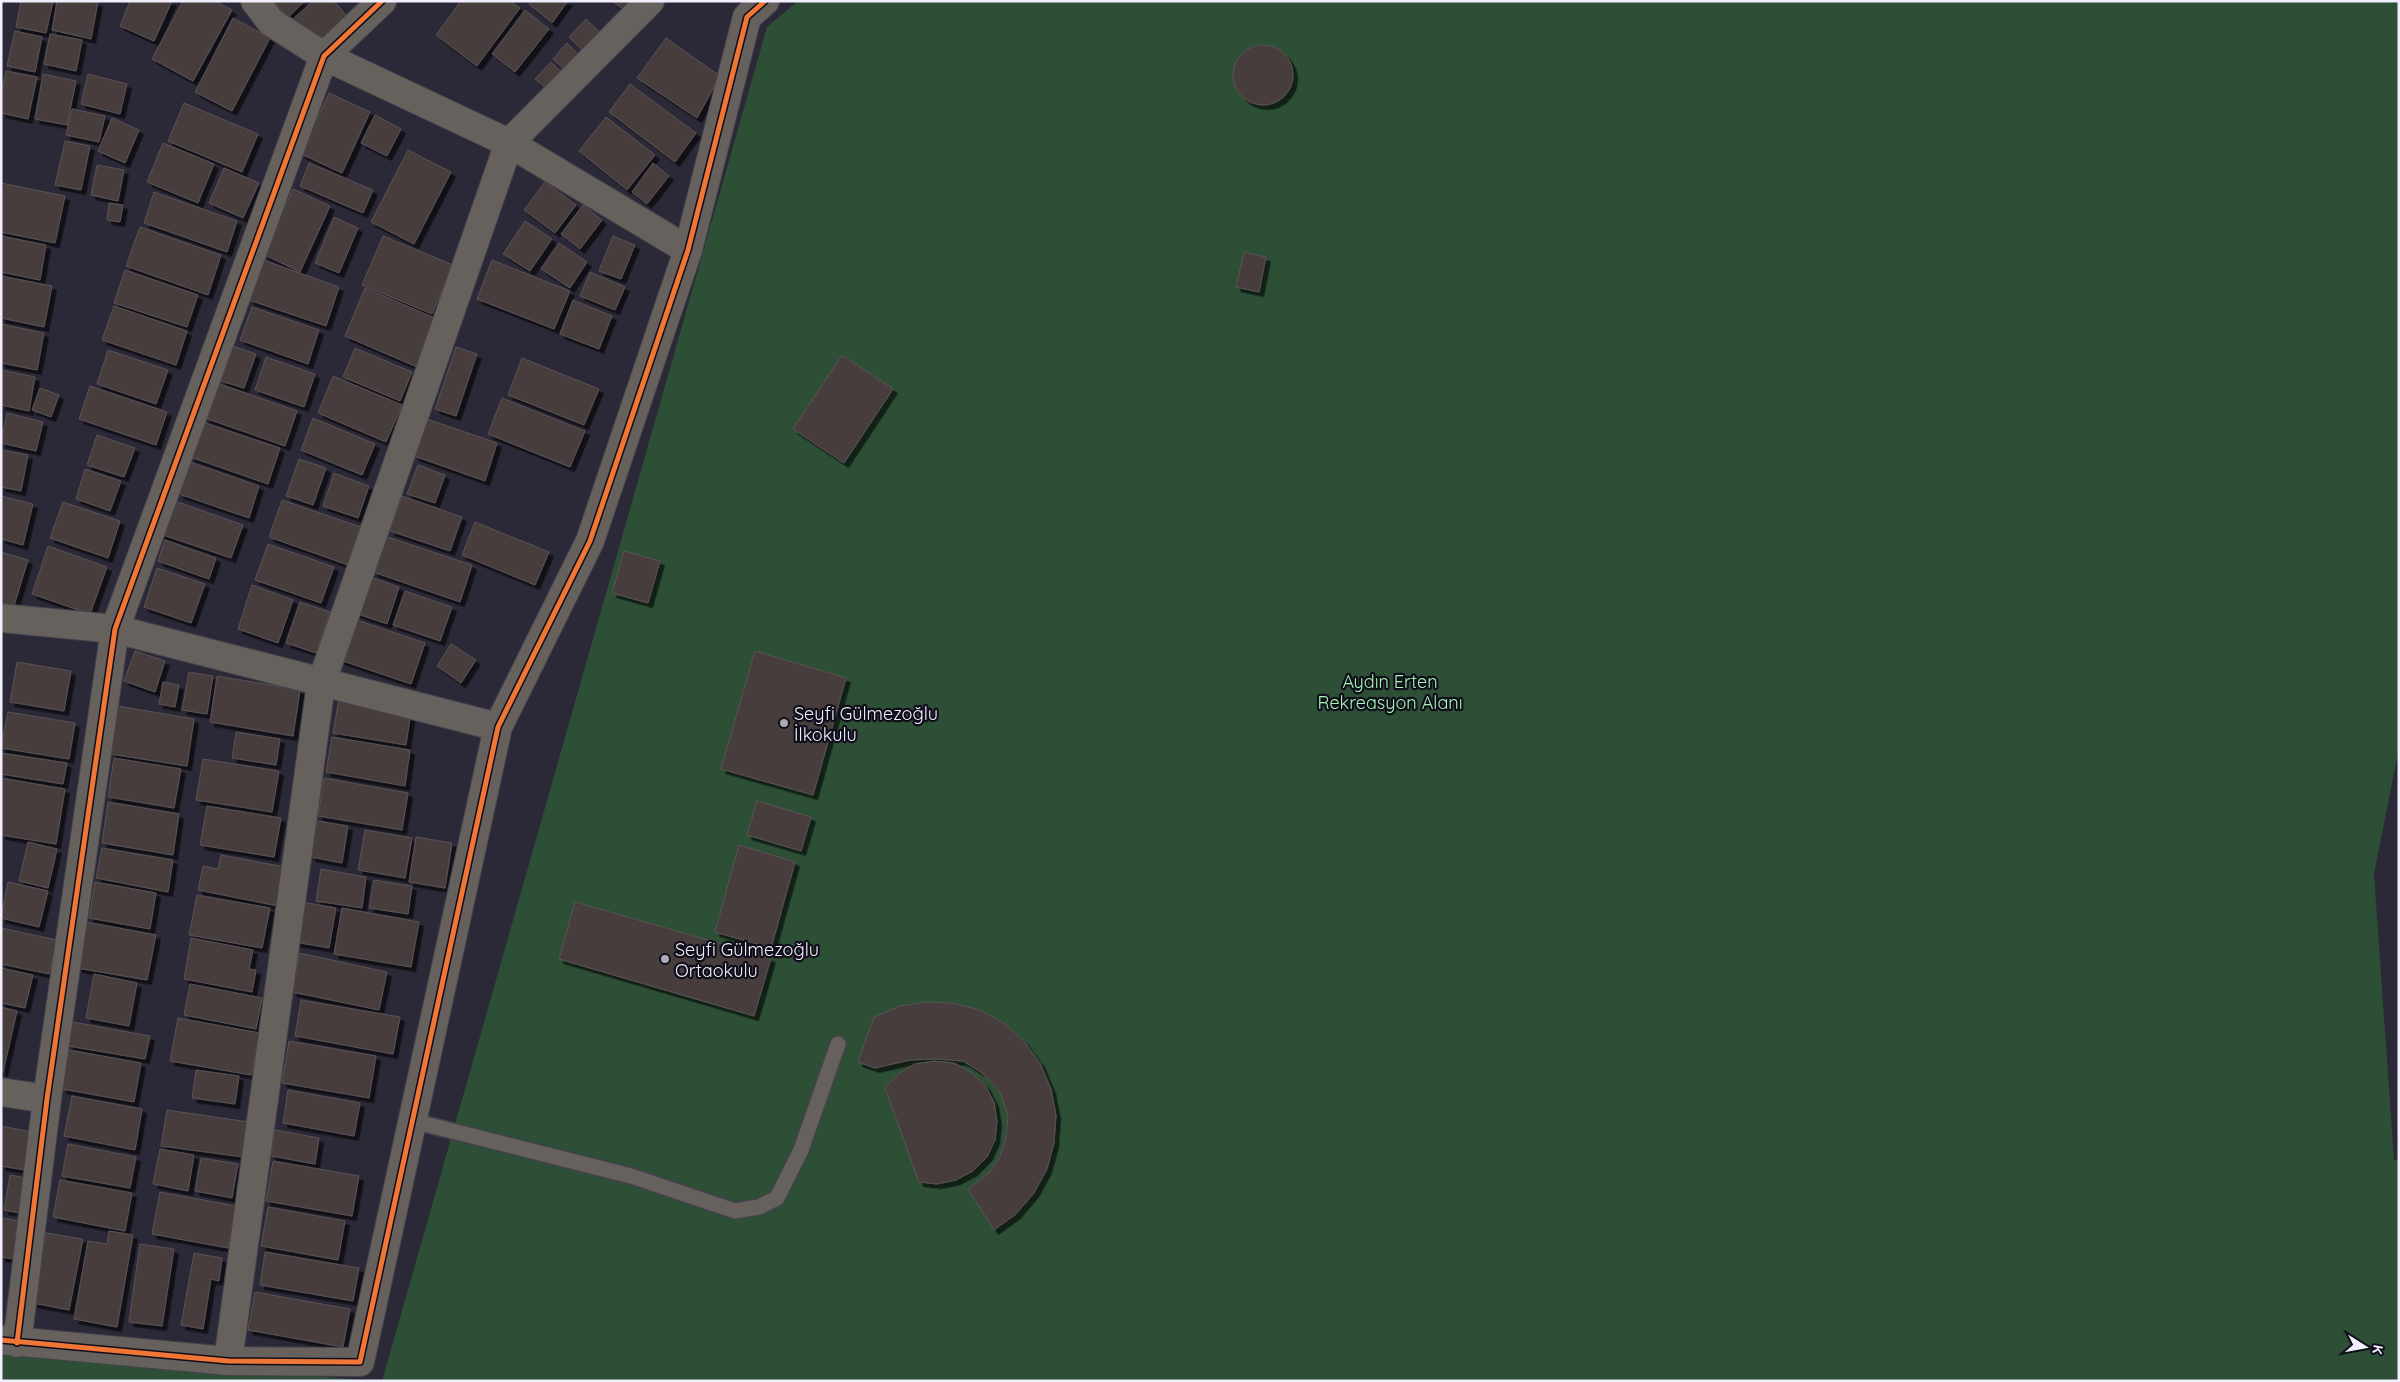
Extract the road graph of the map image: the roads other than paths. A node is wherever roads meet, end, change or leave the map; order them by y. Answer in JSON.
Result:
{"nodes":[{"id":1,"x":254,"y":1,"type":"edge"},
{"id":2,"x":382,"y":1,"type":"edge"},
{"id":3,"x":650,"y":1,"type":"edge"},
{"id":4,"x":748,"y":7,"type":"edge"},
{"id":5,"x":324,"y":56,"type":"junction"},
{"id":6,"x":509,"y":143,"type":"junction"},
{"id":7,"x":688,"y":250,"type":"junction"},
{"id":8,"x":1,"y":618,"type":"edge"},
{"id":9,"x":115,"y":629,"type":"junction"},
{"id":10,"x":321,"y":684,"type":"junction"},
{"id":11,"x":498,"y":728,"type":"junction"},
{"id":12,"x":838,"y":1044,"type":"dead end"},
{"id":13,"x":1,"y":1092,"type":"edge"},
{"id":14,"x":47,"y":1099,"type":"junction"},
{"id":15,"x":413,"y":1121,"type":"junction"},
{"id":16,"x":9,"y":1342,"type":"edge"},
{"id":17,"x":228,"y":1361,"type":"junction"}],
"edges":[{"from":1,"to":5,"type":"street"},
{"from":2,"to":5,"type":"street"},
{"from":3,"to":6,"type":"street"},
{"from":4,"to":7,"type":"street"},
{"from":5,"to":6,"type":"street"},
{"from":5,"to":9,"type":"street"},
{"from":6,"to":7,"type":"street"},
{"from":6,"to":10,"type":"street"},
{"from":7,"to":11,"type":"street"},
{"from":8,"to":9,"type":"street"},
{"from":9,"to":10,"type":"street"},
{"from":9,"to":14,"type":"street"},
{"from":10,"to":11,"type":"street"},
{"from":10,"to":17,"type":"street"},
{"from":11,"to":15,"type":"street"},
{"from":12,"to":15,"type":"lane"},
{"from":13,"to":14,"type":"street"},
{"from":14,"to":16,"type":"street"},
{"from":15,"to":17,"type":"street"},
{"from":16,"to":17,"type":"street"}]}
